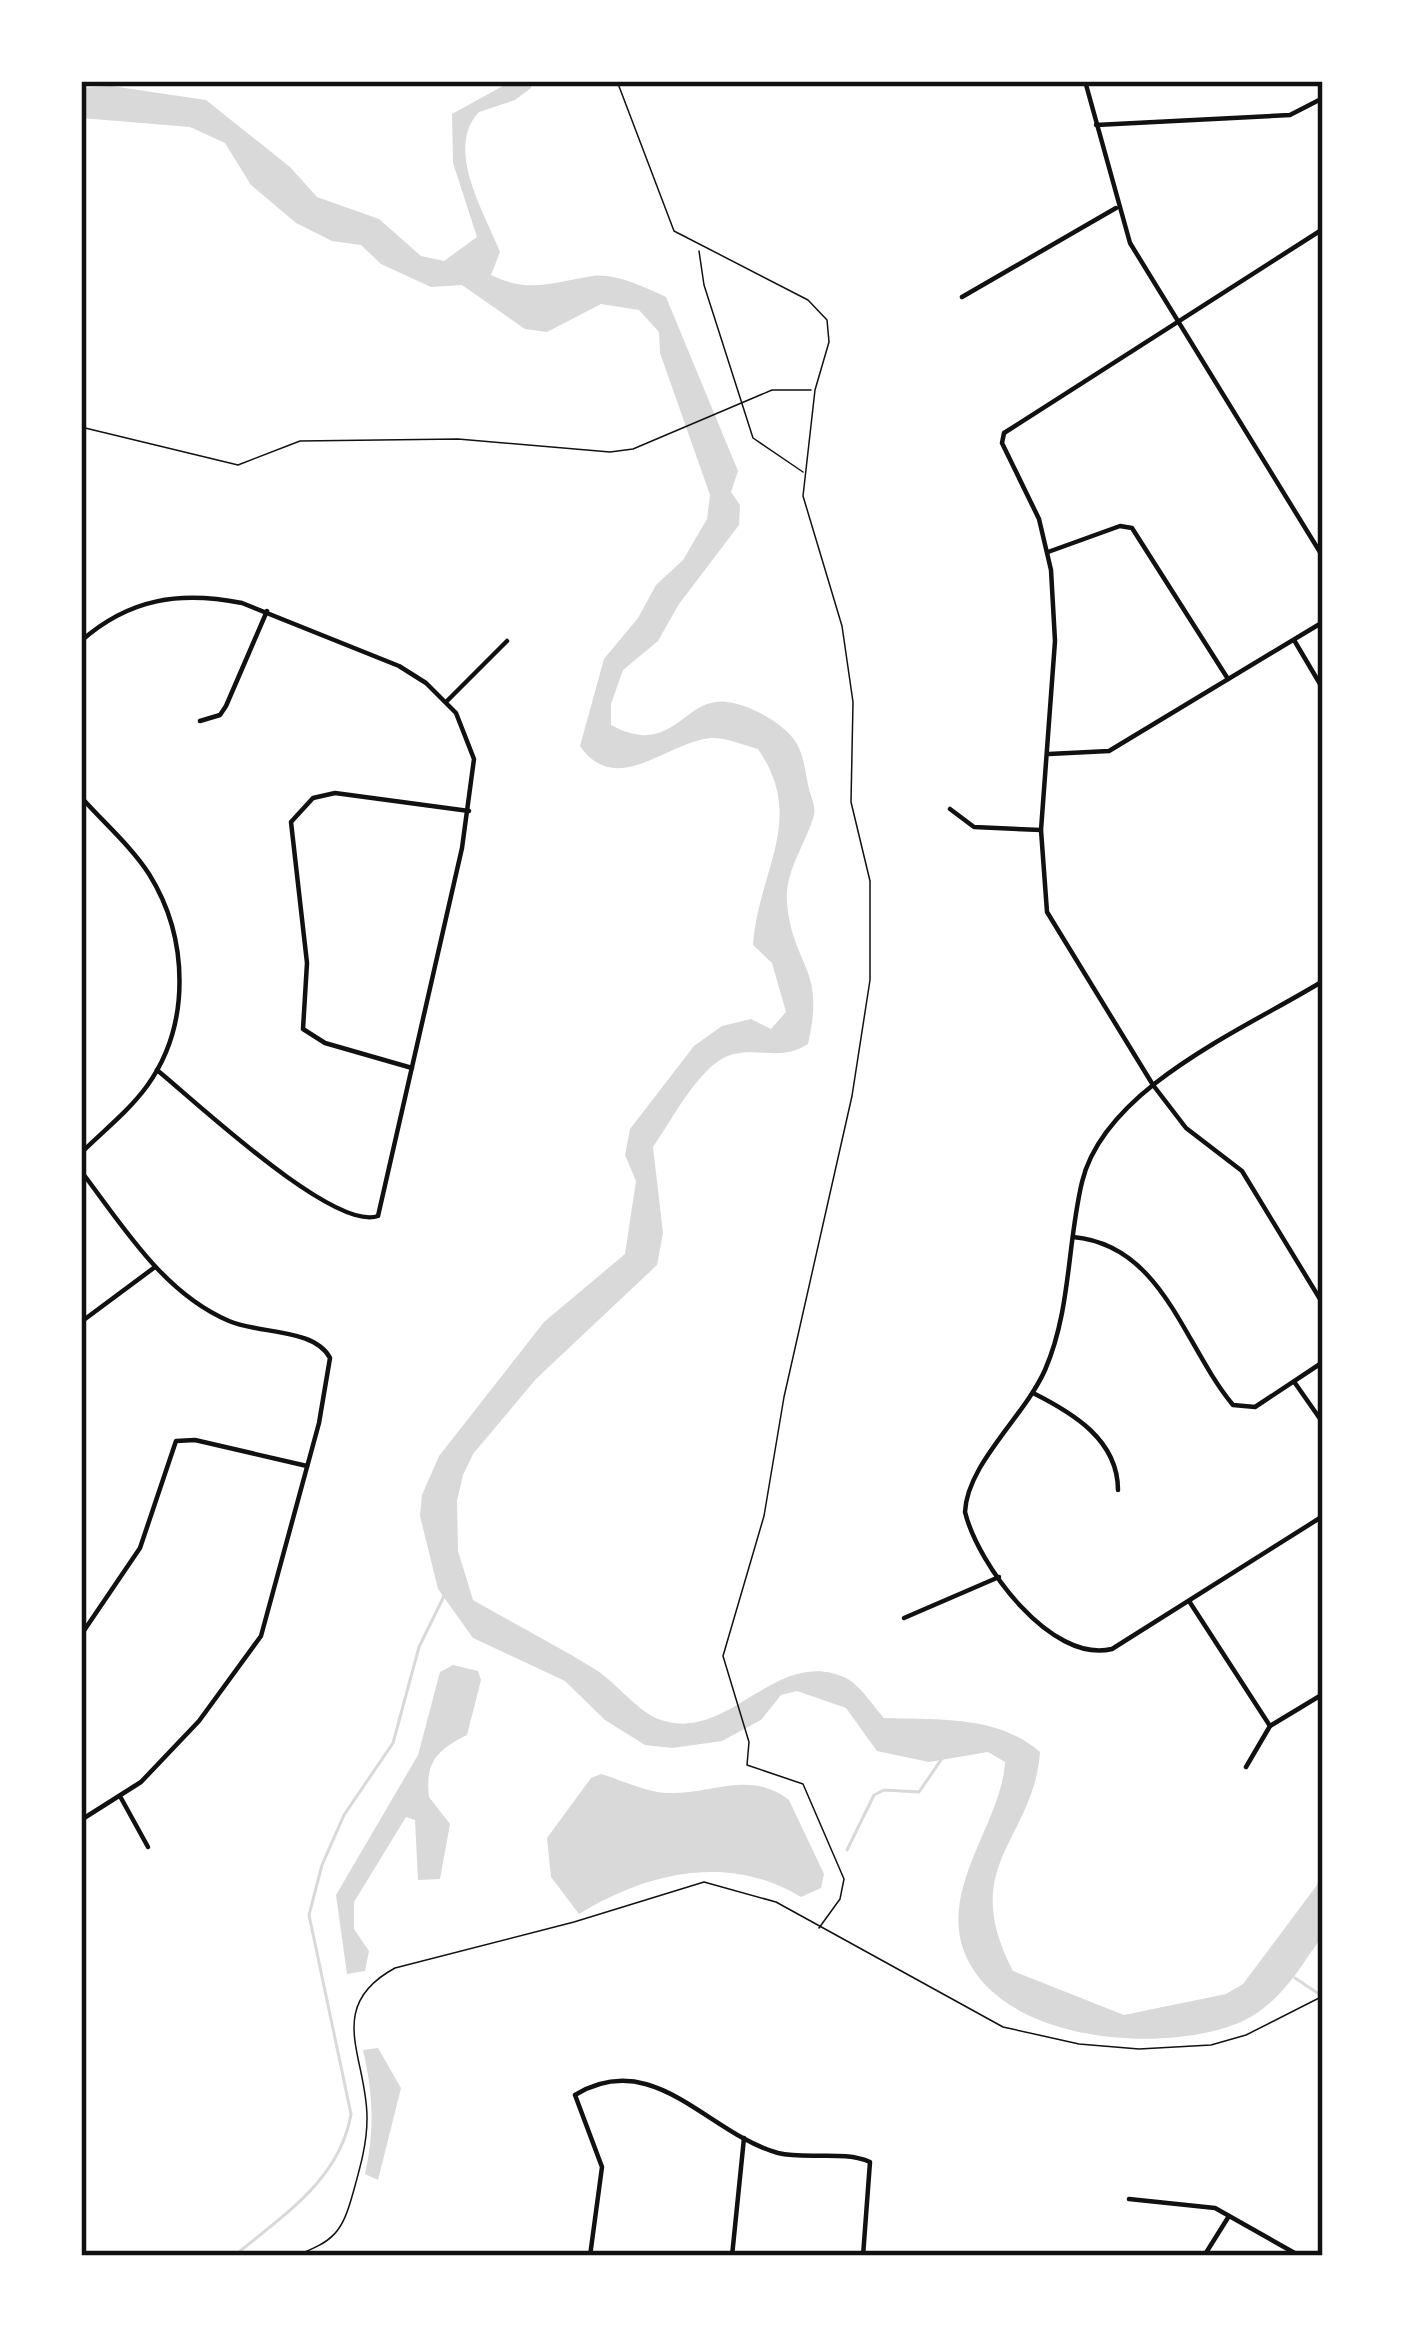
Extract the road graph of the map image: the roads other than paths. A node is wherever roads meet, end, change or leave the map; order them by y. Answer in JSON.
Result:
{"nodes":[{"id":1,"x":1085,"y":81,"type":"edge"},
{"id":2,"x":1323,"y":98,"type":"edge"},
{"id":3,"x":1096,"y":125,"type":"junction"},
{"id":4,"x":1116,"y":208,"type":"junction"},
{"id":5,"x":1323,"y":229,"type":"edge"},
{"id":6,"x":962,"y":297,"type":"dead end"},
{"id":7,"x":1181,"y":322,"type":"junction"},
{"id":8,"x":1048,"y":552,"type":"junction"},
{"id":9,"x":1323,"y":557,"type":"edge"},
{"id":10,"x":267,"y":611,"type":"junction"},
{"id":11,"x":1323,"y":622,"type":"edge"},
{"id":12,"x":1294,"y":640,"type":"junction"},
{"id":13,"x":81,"y":641,"type":"edge"},
{"id":14,"x":507,"y":641,"type":"dead end"},
{"id":15,"x":1228,"y":679,"type":"junction"},
{"id":16,"x":1323,"y":688,"type":"edge"},
{"id":17,"x":446,"y":702,"type":"junction"},
{"id":18,"x":200,"y":722,"type":"dead end"},
{"id":19,"x":1049,"y":754,"type":"junction"},
{"id":20,"x":81,"y":797,"type":"edge"},
{"id":21,"x":950,"y":809,"type":"dead end"},
{"id":22,"x":469,"y":811,"type":"junction"},
{"id":23,"x":1041,"y":830,"type":"junction"},
{"id":24,"x":1323,"y":981,"type":"edge"},
{"id":25,"x":412,"y":1068,"type":"junction"},
{"id":26,"x":157,"y":1070,"type":"junction"},
{"id":27,"x":1153,"y":1085,"type":"junction"},
{"id":28,"x":81,"y":1153,"type":"edge"},
{"id":29,"x":81,"y":1171,"type":"edge"},
{"id":30,"x":1073,"y":1237,"type":"junction"},
{"id":31,"x":154,"y":1267,"type":"junction"},
{"id":32,"x":1323,"y":1304,"type":"edge"},
{"id":33,"x":81,"y":1322,"type":"edge"},
{"id":34,"x":1323,"y":1362,"type":"edge"},
{"id":35,"x":1295,"y":1383,"type":"junction"},
{"id":36,"x":1033,"y":1394,"type":"junction"},
{"id":37,"x":1323,"y":1424,"type":"edge"},
{"id":38,"x":307,"y":1466,"type":"junction"},
{"id":39,"x":1118,"y":1490,"type":"dead end"},
{"id":40,"x":1323,"y":1516,"type":"edge"},
{"id":41,"x":998,"y":1577,"type":"junction"},
{"id":42,"x":1189,"y":1601,"type":"junction"},
{"id":43,"x":904,"y":1618,"type":"dead end"},
{"id":44,"x":81,"y":1635,"type":"edge"},
{"id":45,"x":1323,"y":1694,"type":"edge"},
{"id":46,"x":1270,"y":1726,"type":"junction"},
{"id":47,"x":1246,"y":1767,"type":"dead end"},
{"id":48,"x":121,"y":1798,"type":"junction"},
{"id":49,"x":81,"y":1820,"type":"edge"},
{"id":50,"x":148,"y":1847,"type":"dead end"},
{"id":51,"x":744,"y":2138,"type":"junction"},
{"id":52,"x":1129,"y":2199,"type":"dead end"},
{"id":53,"x":1229,"y":2216,"type":"junction"},
{"id":54,"x":590,"y":2256,"type":"edge"},
{"id":55,"x":732,"y":2256,"type":"edge"},
{"id":56,"x":863,"y":2256,"type":"edge"},
{"id":57,"x":1204,"y":2256,"type":"edge"},
{"id":58,"x":1300,"y":2256,"type":"edge"}],
"edges":[{"from":1,"to":3,"type":"street"},
{"from":2,"to":3,"type":"street"},
{"from":3,"to":4,"type":"street"},
{"from":4,"to":6,"type":"street"},
{"from":4,"to":7,"type":"street"},
{"from":5,"to":7,"type":"street"},
{"from":7,"to":8,"type":"street"},
{"from":7,"to":9,"type":"street"},
{"from":8,"to":15,"type":"street"},
{"from":8,"to":19,"type":"street"},
{"from":10,"to":13,"type":"street"},
{"from":10,"to":17,"type":"street"},
{"from":10,"to":18,"type":"street"},
{"from":11,"to":12,"type":"street"},
{"from":12,"to":15,"type":"street"},
{"from":12,"to":16,"type":"street"},
{"from":14,"to":17,"type":"street"},
{"from":15,"to":19,"type":"street"},
{"from":17,"to":22,"type":"street"},
{"from":19,"to":23,"type":"street"},
{"from":20,"to":26,"type":"street"},
{"from":21,"to":23,"type":"street"},
{"from":22,"to":25,"type":"street"},
{"from":22,"to":25,"type":"street"},
{"from":23,"to":27,"type":"street"},
{"from":24,"to":27,"type":"street"},
{"from":25,"to":26,"type":"street"},
{"from":26,"to":28,"type":"street"},
{"from":27,"to":30,"type":"street"},
{"from":27,"to":32,"type":"street"},
{"from":29,"to":31,"type":"street"},
{"from":30,"to":35,"type":"street"},
{"from":30,"to":36,"type":"street"},
{"from":31,"to":33,"type":"street"},
{"from":31,"to":38,"type":"street"},
{"from":34,"to":35,"type":"street"},
{"from":35,"to":37,"type":"street"},
{"from":36,"to":39,"type":"street"},
{"from":36,"to":41,"type":"street"},
{"from":38,"to":44,"type":"street"},
{"from":38,"to":48,"type":"street"},
{"from":40,"to":42,"type":"street"},
{"from":41,"to":42,"type":"street"},
{"from":41,"to":43,"type":"street"},
{"from":42,"to":46,"type":"street"},
{"from":45,"to":46,"type":"street"},
{"from":46,"to":47,"type":"street"},
{"from":48,"to":49,"type":"street"},
{"from":48,"to":50,"type":"street"},
{"from":51,"to":54,"type":"street"},
{"from":51,"to":55,"type":"street"},
{"from":51,"to":56,"type":"street"},
{"from":52,"to":53,"type":"street"},
{"from":53,"to":57,"type":"street"},
{"from":53,"to":58,"type":"street"}]}
